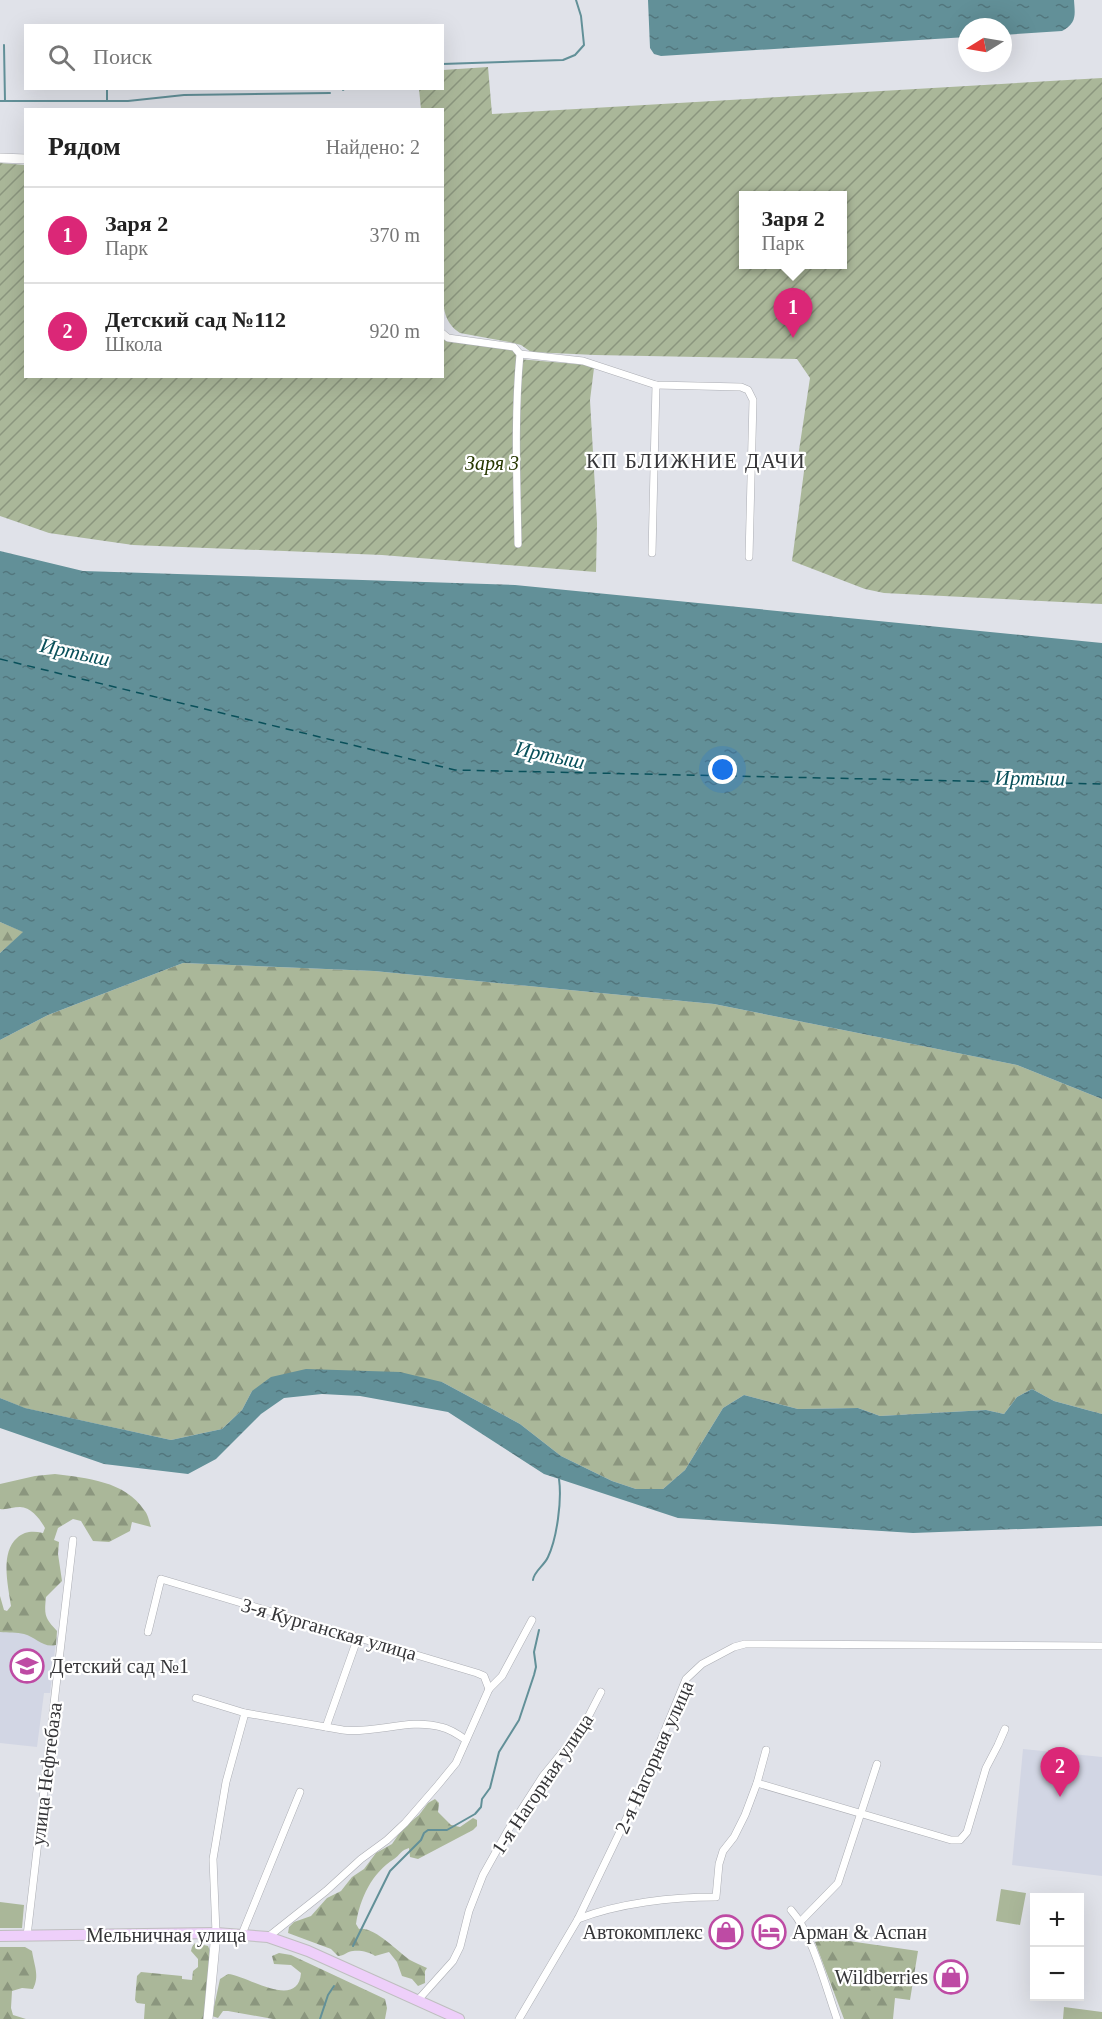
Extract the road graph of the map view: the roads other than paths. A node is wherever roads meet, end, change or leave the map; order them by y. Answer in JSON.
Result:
{"nodes":[{"id":1,"x":0,"y":158,"type":"edge"},
{"id":2,"x":24,"y":159,"type":"edge"},
{"id":3,"x":444,"y":335,"type":"edge"},
{"id":4,"x":520,"y":354,"type":"junction"},
{"id":5,"x":656,"y":385,"type":"junction"},
{"id":6,"x":518,"y":544,"type":"dead end"},
{"id":7,"x":652,"y":553,"type":"dead end"},
{"id":8,"x":749,"y":557,"type":"dead end"},
{"id":9,"x":73,"y":1540,"type":"dead end"},
{"id":10,"x":532,"y":1620,"type":"dead end"},
{"id":11,"x":148,"y":1632,"type":"dead end"},
{"id":12,"x":357,"y":1637,"type":"junction"},
{"id":13,"x":1102,"y":1646,"type":"edge"},
{"id":14,"x":489,"y":1689,"type":"junction"},
{"id":15,"x":601,"y":1692,"type":"dead end"},
{"id":16,"x":196,"y":1698,"type":"dead end"},
{"id":17,"x":245,"y":1713,"type":"junction"},
{"id":18,"x":326,"y":1727,"type":"junction"},
{"id":19,"x":1005,"y":1729,"type":"dead end"},
{"id":20,"x":466,"y":1740,"type":"junction"},
{"id":21,"x":766,"y":1750,"type":"dead end"},
{"id":22,"x":878,"y":1764,"type":"dead end"},
{"id":23,"x":757,"y":1782,"type":"junction"},
{"id":24,"x":300,"y":1792,"type":"dead end"},
{"id":25,"x":862,"y":1813,"type":"junction"},
{"id":26,"x":791,"y":1910,"type":"dead end"},
{"id":27,"x":578,"y":1919,"type":"junction"},
{"id":28,"x":800,"y":1922,"type":"junction"},
{"id":29,"x":216,"y":1933,"type":"junction"},
{"id":30,"x":242,"y":1934,"type":"junction"},
{"id":31,"x":0,"y":1936,"type":"edge"},
{"id":32,"x":27,"y":1936,"type":"junction"},
{"id":33,"x":268,"y":1937,"type":"junction"},
{"id":34,"x":418,"y":2000,"type":"junction"},
{"id":35,"x":208,"y":2019,"type":"edge"},
{"id":36,"x":459,"y":2019,"type":"edge"},
{"id":37,"x":519,"y":2019,"type":"edge"},
{"id":38,"x":837,"y":2019,"type":"edge"}],
"edges":[{"from":1,"to":2,"type":"street"},
{"from":3,"to":4,"type":"street"},
{"from":4,"to":5,"type":"street"},
{"from":4,"to":6,"type":"street"},
{"from":5,"to":7,"type":"street"},
{"from":5,"to":8,"type":"street"},
{"from":9,"to":32,"type":"street","name":"улица Нефтебаза"},
{"from":10,"to":14,"type":"street"},
{"from":11,"to":12,"type":"street","name":"3-я Курганская улица"},
{"from":12,"to":14,"type":"street","name":"3-я Курганская улица"},
{"from":12,"to":18,"type":"street"},
{"from":13,"to":27,"type":"street","name":"2-я Нагорная улица"},
{"from":14,"to":20,"type":"street"},
{"from":15,"to":34,"type":"street","name":"1-я Нагорная улица"},
{"from":16,"to":17,"type":"street"},
{"from":17,"to":18,"type":"street"},
{"from":17,"to":29,"type":"street"},
{"from":18,"to":20,"type":"street"},
{"from":19,"to":25,"type":"street"},
{"from":20,"to":33,"type":"street"},
{"from":21,"to":23,"type":"street"},
{"from":22,"to":25,"type":"street"},
{"from":23,"to":25,"type":"street"},
{"from":23,"to":27,"type":"street"},
{"from":24,"to":30,"type":"street"},
{"from":25,"to":28,"type":"street"},
{"from":26,"to":28,"type":"street"},
{"from":27,"to":37,"type":"street","name":"2-я Нагорная улица"},
{"from":28,"to":38,"type":"street"},
{"from":29,"to":30,"type":"main road","name":"Мельничная улица"},
{"from":29,"to":32,"type":"main road","name":"Мельничная улица"},
{"from":29,"to":35,"type":"street"},
{"from":30,"to":33,"type":"main road","name":"Мельничная улица"},
{"from":31,"to":32,"type":"main road","name":"Мельничная улица"},
{"from":33,"to":34,"type":"main road","name":"Мельничная улица"},
{"from":34,"to":36,"type":"main road","name":"Мельничная улица"}]}
